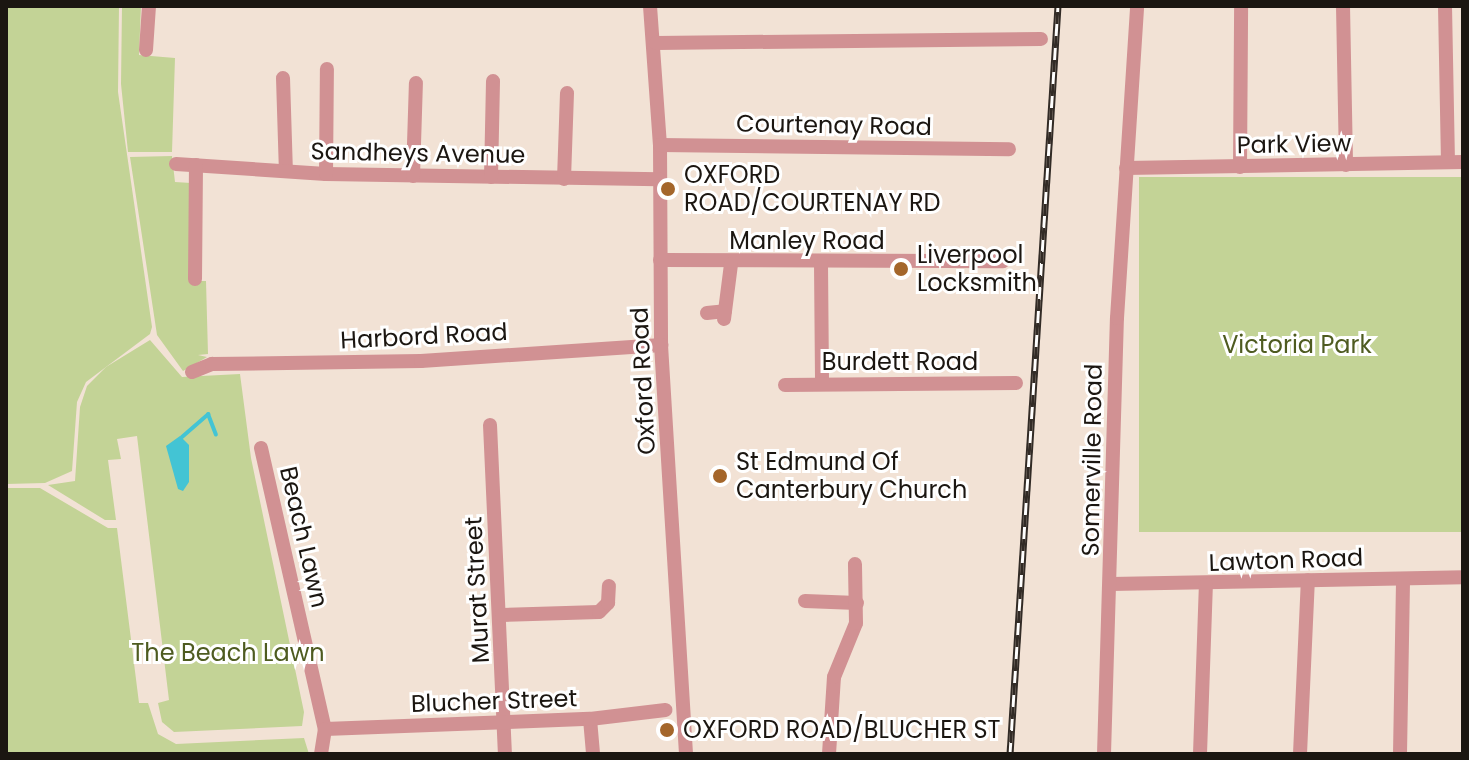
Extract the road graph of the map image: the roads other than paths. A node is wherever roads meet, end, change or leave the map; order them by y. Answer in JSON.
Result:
{"nodes":[{"id":1,"x":149,"y":6,"type":"edge"},
{"id":2,"x":650,"y":6,"type":"edge"},
{"id":3,"x":1137,"y":6,"type":"edge"},
{"id":4,"x":1241,"y":6,"type":"edge"},
{"id":5,"x":1343,"y":6,"type":"edge"},
{"id":6,"x":1445,"y":6,"type":"edge"},
{"id":7,"x":1041,"y":39,"type":"dead end"},
{"id":8,"x":656,"y":43,"type":"junction"},
{"id":9,"x":146,"y":50,"type":"dead end"},
{"id":10,"x":327,"y":69,"type":"dead end"},
{"id":11,"x":283,"y":78,"type":"dead end"},
{"id":12,"x":493,"y":81,"type":"dead end"},
{"id":13,"x":416,"y":83,"type":"dead end"},
{"id":14,"x":567,"y":93,"type":"dead end"},
{"id":15,"x":660,"y":145,"type":"junction"},
{"id":16,"x":1009,"y":149,"type":"dead end"},
{"id":17,"x":1456,"y":162,"type":"edge"},
{"id":18,"x":176,"y":164,"type":"dead end"},
{"id":19,"x":196,"y":165,"type":"junction"},
{"id":20,"x":1346,"y":165,"type":"junction"},
{"id":21,"x":1240,"y":167,"type":"junction"},
{"id":22,"x":1126,"y":168,"type":"junction"},
{"id":23,"x":286,"y":171,"type":"junction"},
{"id":24,"x":326,"y":174,"type":"junction"},
{"id":25,"x":413,"y":176,"type":"junction"},
{"id":26,"x":491,"y":177,"type":"junction"},
{"id":27,"x":564,"y":179,"type":"junction"},
{"id":28,"x":659,"y":179,"type":"junction"},
{"id":29,"x":660,"y":260,"type":"junction"},
{"id":30,"x":1003,"y":261,"type":"dead end"},
{"id":31,"x":731,"y":264,"type":"junction"},
{"id":32,"x":821,"y":264,"type":"junction"},
{"id":33,"x":195,"y":279,"type":"dead end"},
{"id":34,"x":707,"y":313,"type":"dead end"},
{"id":35,"x":661,"y":345,"type":"junction"},
{"id":36,"x":192,"y":372,"type":"dead end"},
{"id":37,"x":1016,"y":383,"type":"dead end"},
{"id":38,"x":822,"y":384,"type":"junction"},
{"id":39,"x":785,"y":385,"type":"dead end"},
{"id":40,"x":490,"y":425,"type":"dead end"},
{"id":41,"x":261,"y":448,"type":"dead end"},
{"id":42,"x":855,"y":564,"type":"dead end"},
{"id":43,"x":1463,"y":577,"type":"edge"},
{"id":44,"x":1403,"y":579,"type":"junction"},
{"id":45,"x":1308,"y":580,"type":"junction"},
{"id":46,"x":1111,"y":584,"type":"junction"},
{"id":47,"x":1206,"y":585,"type":"junction"},
{"id":48,"x":609,"y":586,"type":"dead end"},
{"id":49,"x":805,"y":601,"type":"dead end"},
{"id":50,"x":857,"y":603,"type":"junction"},
{"id":51,"x":502,"y":615,"type":"junction"},
{"id":52,"x":665,"y":710,"type":"dead end"},
{"id":53,"x":590,"y":719,"type":"junction"},
{"id":54,"x":504,"y":723,"type":"junction"},
{"id":55,"x":325,"y":729,"type":"junction"},
{"id":56,"x":321,"y":754,"type":"edge"},
{"id":57,"x":505,"y":754,"type":"edge"},
{"id":58,"x":593,"y":754,"type":"edge"},
{"id":59,"x":686,"y":754,"type":"edge"},
{"id":60,"x":829,"y":754,"type":"edge"},
{"id":61,"x":1104,"y":754,"type":"edge"},
{"id":62,"x":1200,"y":754,"type":"edge"},
{"id":63,"x":1300,"y":754,"type":"edge"},
{"id":64,"x":1400,"y":754,"type":"edge"}],
"edges":[{"from":1,"to":9,"type":"street"},
{"from":2,"to":8,"type":"street","name":"Oxford Road"},
{"from":3,"to":22,"type":"street","name":"Somerville Road"},
{"from":4,"to":21,"type":"street"},
{"from":5,"to":20,"type":"street"},
{"from":6,"to":17,"type":"street"},
{"from":7,"to":8,"type":"street"},
{"from":8,"to":15,"type":"street","name":"Oxford Road"},
{"from":10,"to":24,"type":"street"},
{"from":11,"to":23,"type":"street"},
{"from":12,"to":26,"type":"street"},
{"from":13,"to":25,"type":"street"},
{"from":14,"to":27,"type":"street"},
{"from":15,"to":16,"type":"street","name":"Courtenay Road"},
{"from":15,"to":28,"type":"street","name":"Oxford Road"},
{"from":17,"to":20,"type":"street","name":"Park View"},
{"from":18,"to":19,"type":"street","name":"Sandheys Avenue"},
{"from":19,"to":23,"type":"street","name":"Sandheys Avenue"},
{"from":19,"to":33,"type":"street"},
{"from":20,"to":21,"type":"street","name":"Park View"},
{"from":21,"to":22,"type":"street","name":"Park View"},
{"from":22,"to":46,"type":"street","name":"Somerville Road"},
{"from":23,"to":24,"type":"street","name":"Sandheys Avenue"},
{"from":24,"to":25,"type":"street","name":"Sandheys Avenue"},
{"from":25,"to":26,"type":"street","name":"Sandheys Avenue"},
{"from":26,"to":27,"type":"street","name":"Sandheys Avenue"},
{"from":27,"to":28,"type":"street","name":"Sandheys Avenue"},
{"from":28,"to":29,"type":"street","name":"Oxford Road"},
{"from":29,"to":31,"type":"street","name":"Manley Road"},
{"from":29,"to":35,"type":"street","name":"Oxford Road"},
{"from":30,"to":32,"type":"street","name":"Manley Road"},
{"from":31,"to":32,"type":"street","name":"Manley Road"},
{"from":31,"to":34,"type":"street"},
{"from":32,"to":38,"type":"street"},
{"from":35,"to":36,"type":"street","name":"Harbord Road"},
{"from":35,"to":59,"type":"street","name":"Oxford Road"},
{"from":37,"to":38,"type":"street","name":"Burdett Road"},
{"from":38,"to":39,"type":"street","name":"Burdett Road"},
{"from":40,"to":51,"type":"street","name":"Murat Street"},
{"from":41,"to":55,"type":"street","name":"Beach Lawn"},
{"from":42,"to":50,"type":"street"},
{"from":43,"to":44,"type":"street","name":"Lawton Road"},
{"from":44,"to":45,"type":"street","name":"Lawton Road"},
{"from":44,"to":64,"type":"street"},
{"from":45,"to":47,"type":"street","name":"Lawton Road"},
{"from":45,"to":63,"type":"street"},
{"from":46,"to":47,"type":"street","name":"Lawton Road"},
{"from":46,"to":61,"type":"street","name":"Somerville Road"},
{"from":47,"to":62,"type":"street"},
{"from":48,"to":51,"type":"street"},
{"from":49,"to":50,"type":"street"},
{"from":50,"to":60,"type":"street"},
{"from":51,"to":54,"type":"street","name":"Murat Street"},
{"from":52,"to":53,"type":"street","name":"Blucher Street"},
{"from":53,"to":54,"type":"street","name":"Blucher Street"},
{"from":53,"to":58,"type":"street"},
{"from":54,"to":55,"type":"street","name":"Blucher Street"},
{"from":54,"to":57,"type":"street","name":"Murat Street"},
{"from":55,"to":56,"type":"street"}]}
